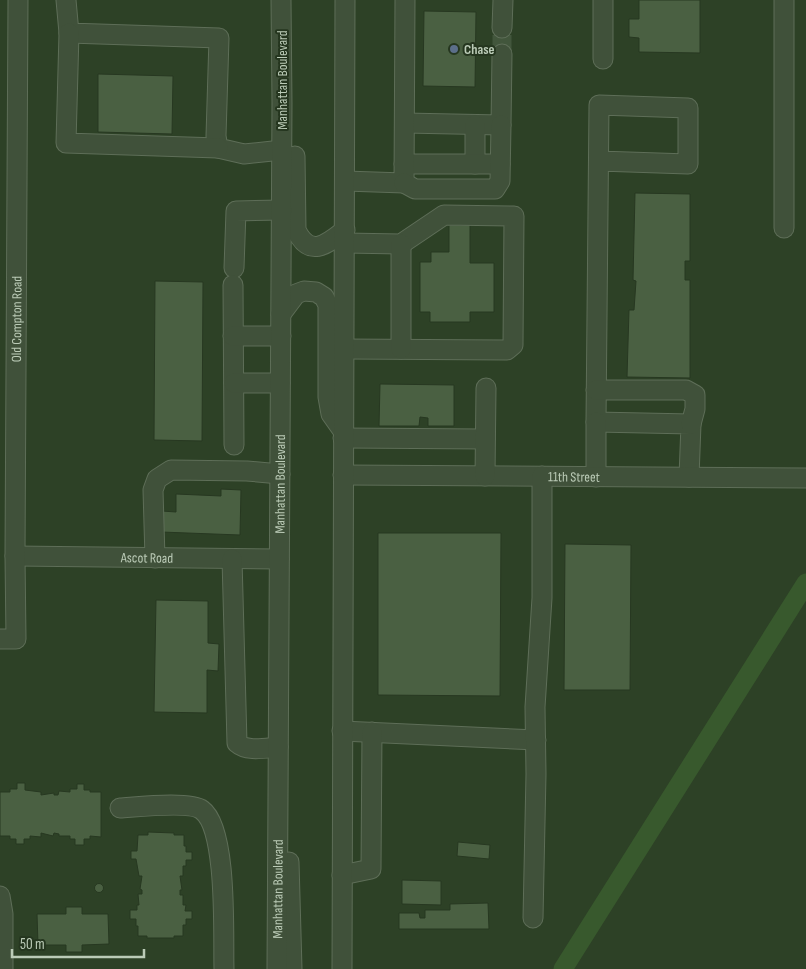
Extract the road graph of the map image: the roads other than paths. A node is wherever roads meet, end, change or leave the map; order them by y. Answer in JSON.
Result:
{"nodes":[{"id":1,"x":18,"y":0,"type":"edge"},
{"id":2,"x":66,"y":0,"type":"edge"},
{"id":3,"x":281,"y":0,"type":"edge"},
{"id":4,"x":345,"y":0,"type":"edge"},
{"id":5,"x":405,"y":0,"type":"edge"},
{"id":6,"x":503,"y":0,"type":"edge"},
{"id":7,"x":602,"y":0,"type":"edge"},
{"id":8,"x":784,"y":0,"type":"edge"},
{"id":9,"x":502,"y":28,"type":"tunnel mouth"},
{"id":10,"x":69,"y":33,"type":"junction"},
{"id":11,"x":502,"y":54,"type":"tunnel mouth"},
{"id":12,"x":603,"y":59,"type":"dead end"},
{"id":13,"x":282,"y":103,"type":"junction"},
{"id":14,"x":405,"y":124,"type":"junction"},
{"id":15,"x":475,"y":125,"type":"junction"},
{"id":16,"x":500,"y":125,"type":"junction"},
{"id":17,"x":9,"y":147,"type":"edge"},
{"id":18,"x":218,"y":148,"type":"junction"},
{"id":19,"x":282,"y":150,"type":"junction"},
{"id":20,"x":599,"y":161,"type":"junction"},
{"id":21,"x":404,"y":164,"type":"junction"},
{"id":22,"x":475,"y":164,"type":"junction"},
{"id":23,"x":500,"y":164,"type":"junction"},
{"id":24,"x":345,"y":181,"type":"junction"},
{"id":25,"x":404,"y":183,"type":"junction"},
{"id":26,"x":282,"y":210,"type":"junction"},
{"id":27,"x":784,"y":228,"type":"dead end"},
{"id":28,"x":345,"y":237,"type":"junction"},
{"id":29,"x":401,"y":244,"type":"junction"},
{"id":30,"x":281,"y":314,"type":"junction"},
{"id":31,"x":233,"y":336,"type":"junction"},
{"id":32,"x":281,"y":336,"type":"junction"},
{"id":33,"x":344,"y":349,"type":"junction"},
{"id":34,"x":401,"y":349,"type":"junction"},
{"id":35,"x":234,"y":383,"type":"junction"},
{"id":36,"x":280,"y":383,"type":"junction"},
{"id":37,"x":486,"y":388,"type":"dead end"},
{"id":38,"x":596,"y":390,"type":"junction"},
{"id":39,"x":8,"y":392,"type":"edge"},
{"id":40,"x":596,"y":422,"type":"junction"},
{"id":41,"x":690,"y":424,"type":"junction"},
{"id":42,"x":343,"y":435,"type":"junction"},
{"id":43,"x":485,"y":439,"type":"junction"},
{"id":44,"x":234,"y":445,"type":"dead end"},
{"id":45,"x":280,"y":474,"type":"junction"},
{"id":46,"x":343,"y":475,"type":"junction"},
{"id":47,"x":485,"y":476,"type":"junction"},
{"id":48,"x":542,"y":476,"type":"junction"},
{"id":49,"x":596,"y":477,"type":"junction"},
{"id":50,"x":689,"y":477,"type":"junction"},
{"id":51,"x":806,"y":478,"type":"edge"},
{"id":52,"x":15,"y":556,"type":"junction"},
{"id":53,"x":155,"y":558,"type":"junction"},
{"id":54,"x":232,"y":559,"type":"junction"},
{"id":55,"x":279,"y":559,"type":"junction"},
{"id":56,"x":8,"y":639,"type":"edge"},
{"id":57,"x":342,"y":731,"type":"junction"},
{"id":58,"x":372,"y":732,"type":"junction"},
{"id":59,"x":536,"y":740,"type":"junction"},
{"id":60,"x":278,"y":747,"type":"junction"},
{"id":61,"x":120,"y":808,"type":"dead end"},
{"id":62,"x":278,"y":830,"type":"junction"},
{"id":63,"x":342,"y":875,"type":"junction"},
{"id":64,"x":0,"y":896,"type":"edge"},
{"id":65,"x":533,"y":918,"type":"dead end"},
{"id":66,"x":2,"y":969,"type":"edge"},
{"id":67,"x":224,"y":969,"type":"edge"},
{"id":68,"x":277,"y":969,"type":"edge"},
{"id":69,"x":292,"y":969,"type":"edge"},
{"id":70,"x":342,"y":969,"type":"edge"}],
"edges":[{"from":1,"to":17,"type":"street","name":"Old Compton Road"},
{"from":2,"to":10,"type":"street"},
{"from":3,"to":13,"type":"street","name":"Manhattan Boulevard"},
{"from":4,"to":24,"type":"street"},
{"from":5,"to":14,"type":"street"},
{"from":6,"to":9,"type":"street"},
{"from":7,"to":12,"type":"street"},
{"from":8,"to":27,"type":"street"},
{"from":10,"to":18,"type":"street"},
{"from":10,"to":18,"type":"street"},
{"from":11,"to":16,"type":"street"},
{"from":13,"to":19,"type":"street","name":"Manhattan Boulevard"},
{"from":13,"to":28,"type":"street"},
{"from":14,"to":15,"type":"street"},
{"from":14,"to":21,"type":"street"},
{"from":15,"to":16,"type":"street"},
{"from":15,"to":22,"type":"street"},
{"from":16,"to":23,"type":"street"},
{"from":17,"to":39,"type":"street","name":"Old Compton Road"},
{"from":18,"to":19,"type":"street"},
{"from":19,"to":26,"type":"street","name":"Manhattan Boulevard"},
{"from":20,"to":20,"type":"street"},
{"from":20,"to":38,"type":"street"},
{"from":21,"to":22,"type":"street"},
{"from":21,"to":25,"type":"street"},
{"from":22,"to":23,"type":"street"},
{"from":23,"to":25,"type":"street"},
{"from":24,"to":25,"type":"street"},
{"from":24,"to":28,"type":"street"},
{"from":26,"to":30,"type":"street","name":"Manhattan Boulevard"},
{"from":26,"to":31,"type":"street"},
{"from":28,"to":29,"type":"street"},
{"from":28,"to":33,"type":"street"},
{"from":29,"to":34,"type":"street"},
{"from":29,"to":34,"type":"street"},
{"from":30,"to":32,"type":"street","name":"Manhattan Boulevard"},
{"from":30,"to":42,"type":"street"},
{"from":31,"to":32,"type":"street"},
{"from":31,"to":35,"type":"street"},
{"from":32,"to":36,"type":"street","name":"Manhattan Boulevard"},
{"from":33,"to":34,"type":"street"},
{"from":33,"to":42,"type":"street"},
{"from":35,"to":36,"type":"street"},
{"from":35,"to":44,"type":"street"},
{"from":36,"to":45,"type":"street","name":"Manhattan Boulevard"},
{"from":37,"to":43,"type":"street"},
{"from":38,"to":40,"type":"street"},
{"from":38,"to":41,"type":"street"},
{"from":39,"to":52,"type":"street","name":"Old Compton Road"},
{"from":40,"to":41,"type":"street"},
{"from":40,"to":49,"type":"street"},
{"from":41,"to":50,"type":"street"},
{"from":42,"to":43,"type":"street"},
{"from":42,"to":46,"type":"street"},
{"from":43,"to":47,"type":"street"},
{"from":45,"to":53,"type":"street"},
{"from":45,"to":55,"type":"street","name":"Manhattan Boulevard"},
{"from":46,"to":47,"type":"street","name":"11th Street"},
{"from":46,"to":57,"type":"street"},
{"from":47,"to":48,"type":"street","name":"11th Street"},
{"from":48,"to":49,"type":"street","name":"11th Street"},
{"from":48,"to":59,"type":"street"},
{"from":49,"to":50,"type":"street","name":"11th Street"},
{"from":50,"to":51,"type":"street","name":"11th Street"},
{"from":52,"to":53,"type":"street","name":"Ascot Road"},
{"from":52,"to":56,"type":"street","name":"Old Compton Road"},
{"from":53,"to":54,"type":"street","name":"Ascot Road"},
{"from":54,"to":55,"type":"street","name":"Ascot Road"},
{"from":54,"to":60,"type":"street"},
{"from":55,"to":60,"type":"street","name":"Manhattan Boulevard"},
{"from":57,"to":58,"type":"street"},
{"from":57,"to":63,"type":"street"},
{"from":58,"to":59,"type":"street"},
{"from":58,"to":63,"type":"street"},
{"from":59,"to":65,"type":"street"},
{"from":60,"to":62,"type":"street","name":"Manhattan Boulevard"},
{"from":61,"to":67,"type":"street"},
{"from":62,"to":68,"type":"street","name":"Manhattan Boulevard"},
{"from":62,"to":69,"type":"street"},
{"from":63,"to":70,"type":"street"},
{"from":64,"to":66,"type":"street"}]}
